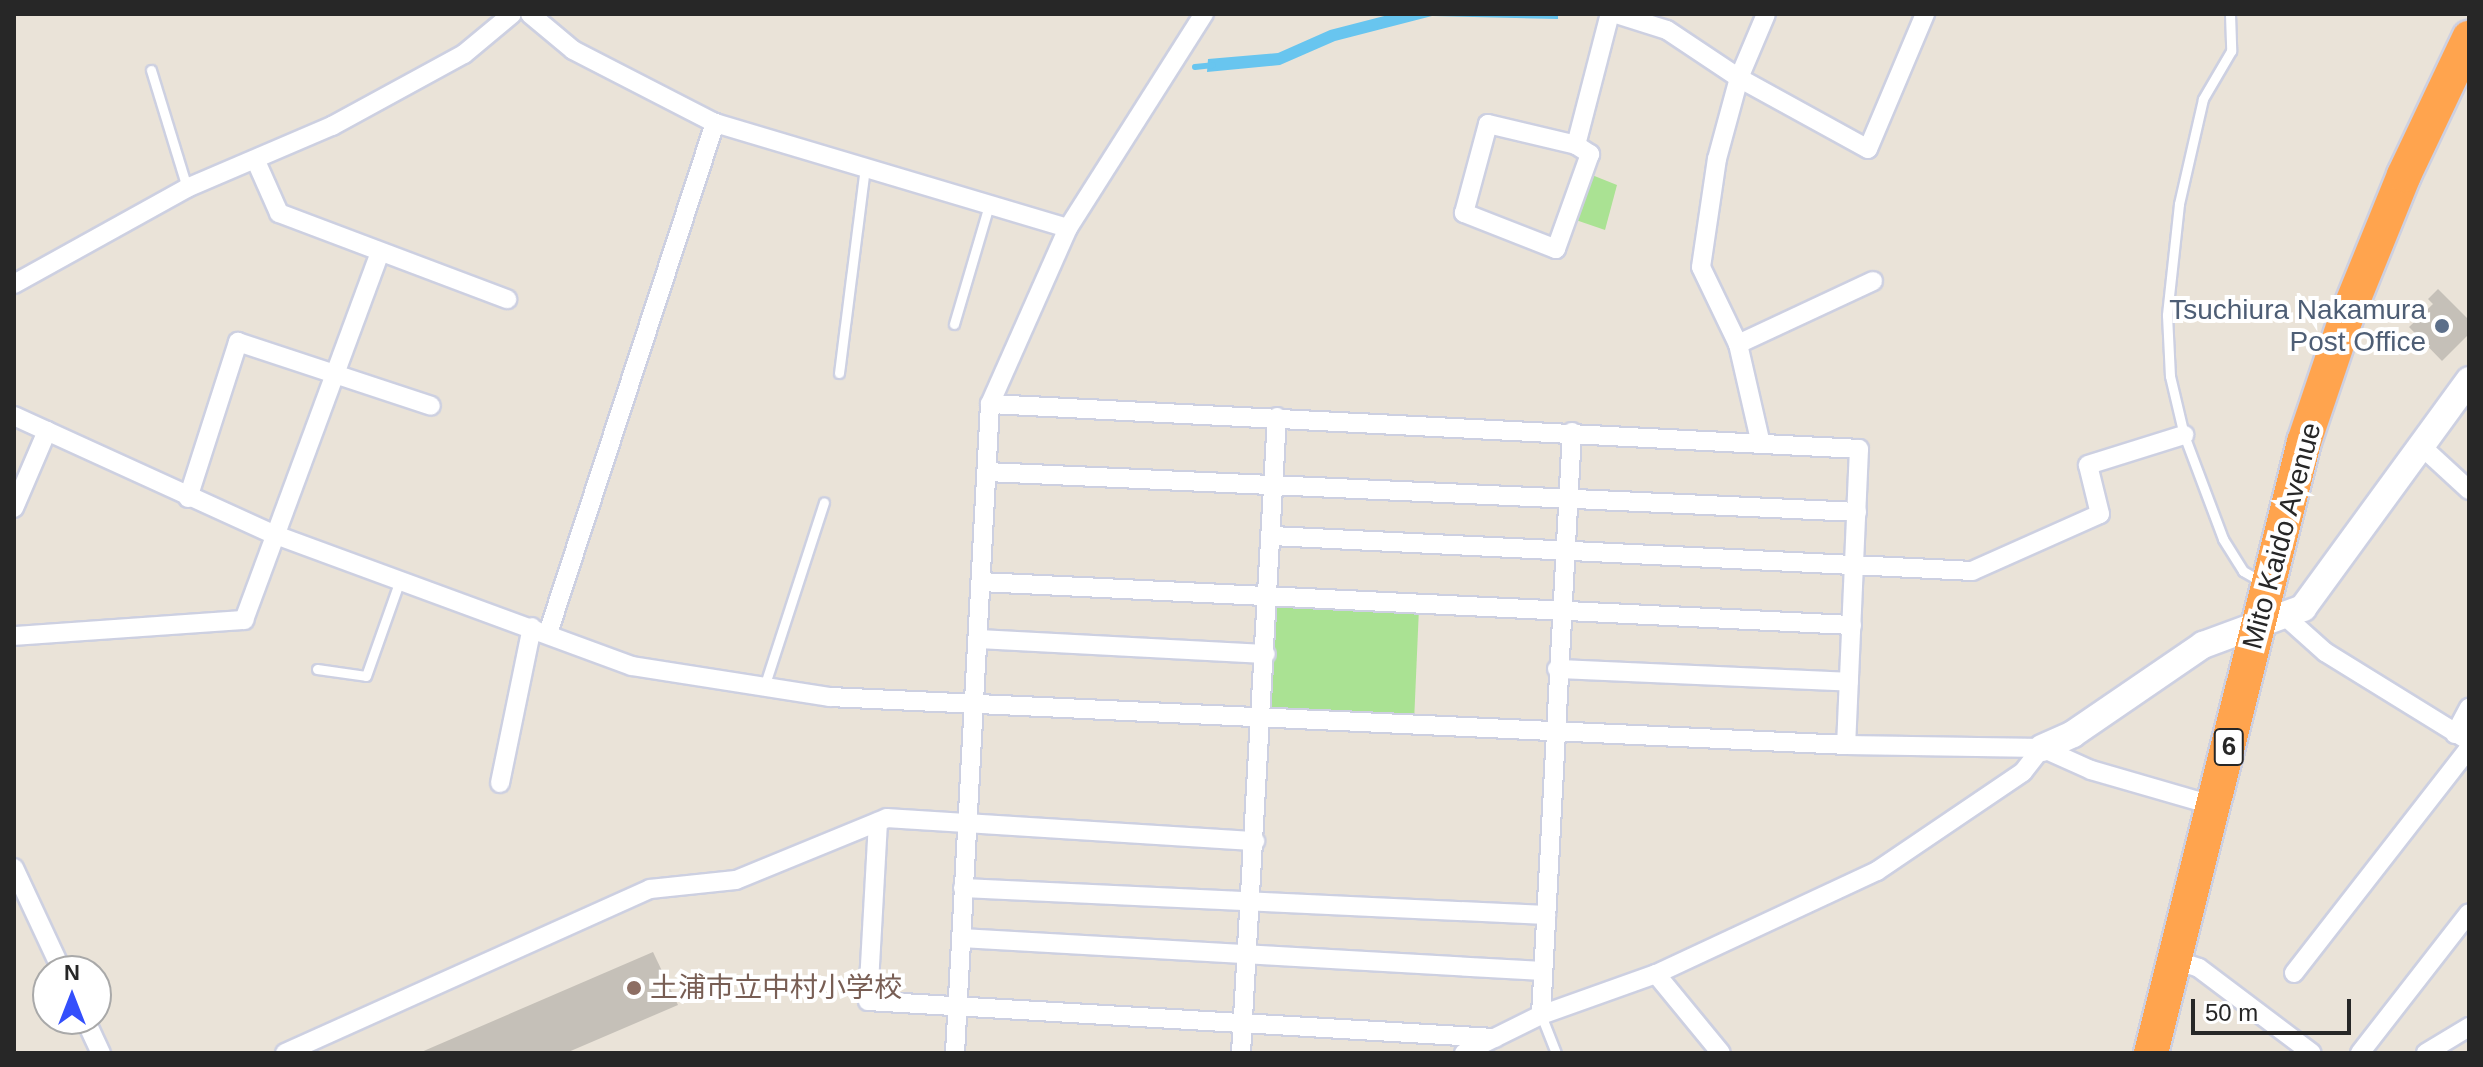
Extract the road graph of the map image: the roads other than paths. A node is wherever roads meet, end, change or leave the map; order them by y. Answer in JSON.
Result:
{"nodes":[{"id":1,"x":512,"y":14,"type":"edge"},
{"id":2,"x":530,"y":14,"type":"edge"},
{"id":3,"x":1204,"y":14,"type":"edge"},
{"id":4,"x":1610,"y":14,"type":"edge"},
{"id":5,"x":1616,"y":14,"type":"edge"},
{"id":6,"x":1766,"y":14,"type":"edge"},
{"id":7,"x":1925,"y":14,"type":"edge"},
{"id":8,"x":2230,"y":14,"type":"edge"},
{"id":9,"x":2469,"y":38,"type":"edge"},
{"id":10,"x":151,"y":70,"type":"dead end"},
{"id":11,"x":1739,"y":78,"type":"junction"},
{"id":12,"x":715,"y":123,"type":"junction"},
{"id":13,"x":1576,"y":145,"type":"junction"},
{"id":14,"x":256,"y":161,"type":"junction"},
{"id":15,"x":865,"y":168,"type":"junction"},
{"id":16,"x":187,"y":188,"type":"junction"},
{"id":17,"x":989,"y":205,"type":"junction"},
{"id":18,"x":1068,"y":228,"type":"junction"},
{"id":19,"x":380,"y":252,"type":"junction"},
{"id":20,"x":1873,"y":281,"type":"dead end"},
{"id":21,"x":14,"y":284,"type":"edge"},
{"id":22,"x":507,"y":299,"type":"dead end"},
{"id":23,"x":954,"y":324,"type":"dead end"},
{"id":24,"x":1738,"y":344,"type":"junction"},
{"id":25,"x":335,"y":370,"type":"junction"},
{"id":26,"x":839,"y":373,"type":"dead end"},
{"id":27,"x":2469,"y":380,"type":"edge"},
{"id":28,"x":990,"y":404,"type":"junction"},
{"id":29,"x":431,"y":406,"type":"dead end"},
{"id":30,"x":14,"y":416,"type":"edge"},
{"id":31,"x":1277,"y":417,"type":"junction"},
{"id":32,"x":47,"y":431,"type":"junction"},
{"id":33,"x":1572,"y":432,"type":"junction"},
{"id":34,"x":2184,"y":435,"type":"junction"},
{"id":35,"x":1760,"y":440,"type":"junction"},
{"id":36,"x":2419,"y":444,"type":"junction"},
{"id":37,"x":987,"y":472,"type":"junction"},
{"id":38,"x":1274,"y":485,"type":"junction"},
{"id":39,"x":2469,"y":490,"type":"edge"},
{"id":40,"x":188,"y":498,"type":"junction"},
{"id":41,"x":1568,"y":498,"type":"junction"},
{"id":42,"x":824,"y":502,"type":"dead end"},
{"id":43,"x":14,"y":508,"type":"edge"},
{"id":44,"x":1857,"y":512,"type":"junction"},
{"id":45,"x":273,"y":534,"type":"junction"},
{"id":46,"x":1272,"y":536,"type":"junction"},
{"id":47,"x":1565,"y":552,"type":"junction"},
{"id":48,"x":1855,"y":568,"type":"junction"},
{"id":49,"x":400,"y":580,"type":"junction"},
{"id":50,"x":981,"y":582,"type":"junction"},
{"id":51,"x":2265,"y":584,"type":"junction"},
{"id":52,"x":1269,"y":597,"type":"junction"},
{"id":53,"x":1561,"y":610,"type":"junction"},
{"id":54,"x":2272,"y":621,"type":"junction"},
{"id":55,"x":1852,"y":625,"type":"junction"},
{"id":56,"x":540,"y":630,"type":"junction"},
{"id":57,"x":14,"y":636,"type":"edge"},
{"id":58,"x":978,"y":639,"type":"junction"},
{"id":59,"x":1266,"y":654,"type":"junction"},
{"id":60,"x":317,"y":669,"type":"dead end"},
{"id":61,"x":1557,"y":669,"type":"junction"},
{"id":62,"x":1849,"y":682,"type":"junction"},
{"id":63,"x":764,"y":687,"type":"junction"},
{"id":64,"x":974,"y":701,"type":"junction"},
{"id":65,"x":2469,"y":708,"type":"edge"},
{"id":66,"x":1263,"y":715,"type":"junction"},
{"id":67,"x":1553,"y":730,"type":"junction"},
{"id":68,"x":2462,"y":737,"type":"edge"},
{"id":69,"x":1846,"y":745,"type":"junction"},
{"id":70,"x":2042,"y":748,"type":"junction"},
{"id":71,"x":2469,"y":748,"type":"edge"},
{"id":72,"x":500,"y":783,"type":"dead end"},
{"id":73,"x":2216,"y":806,"type":"junction"},
{"id":74,"x":878,"y":822,"type":"junction"},
{"id":75,"x":967,"y":824,"type":"junction"},
{"id":76,"x":1255,"y":841,"type":"junction"},
{"id":77,"x":14,"y":868,"type":"edge"},
{"id":78,"x":963,"y":888,"type":"junction"},
{"id":79,"x":1251,"y":901,"type":"junction"},
{"id":80,"x":2469,"y":913,"type":"edge"},
{"id":81,"x":1546,"y":915,"type":"junction"},
{"id":82,"x":961,"y":938,"type":"junction"},
{"id":83,"x":1247,"y":954,"type":"junction"},
{"id":84,"x":55,"y":955,"type":"edge"},
{"id":85,"x":2175,"y":960,"type":"junction"},
{"id":86,"x":1543,"y":971,"type":"junction"},
{"id":87,"x":2294,"y":973,"type":"dead end"},
{"id":88,"x":1656,"y":974,"type":"junction"},
{"id":89,"x":958,"y":1006,"type":"junction"},
{"id":90,"x":1541,"y":1015,"type":"junction"},
{"id":91,"x":1243,"y":1021,"type":"junction"},
{"id":92,"x":2469,"y":1027,"type":"edge"},
{"id":93,"x":1495,"y":1038,"type":"junction"},
{"id":94,"x":285,"y":1053,"type":"edge"},
{"id":95,"x":955,"y":1053,"type":"edge"},
{"id":96,"x":1241,"y":1053,"type":"edge"},
{"id":97,"x":1464,"y":1053,"type":"edge"},
{"id":98,"x":1556,"y":1053,"type":"edge"},
{"id":99,"x":1721,"y":1053,"type":"edge"},
{"id":100,"x":2151,"y":1053,"type":"edge"},
{"id":101,"x":2312,"y":1053,"type":"edge"},
{"id":102,"x":2360,"y":1053,"type":"edge"},
{"id":103,"x":2426,"y":1053,"type":"edge"}],
"edges":[{"from":1,"to":14,"type":"street"},
{"from":2,"to":12,"type":"street"},
{"from":3,"to":18,"type":"street"},
{"from":4,"to":13,"type":"street"},
{"from":5,"to":11,"type":"street"},
{"from":6,"to":11,"type":"street"},
{"from":7,"to":11,"type":"street"},
{"from":8,"to":34,"type":"lane"},
{"from":9,"to":51,"type":"highway","name":"Mito Kaido Avenue","number":"6"},
{"from":10,"to":16,"type":"lane"},
{"from":11,"to":24,"type":"street"},
{"from":12,"to":15,"type":"street"},
{"from":12,"to":56,"type":"street"},
{"from":13,"to":13,"type":"street"},
{"from":14,"to":16,"type":"street"},
{"from":14,"to":19,"type":"street"},
{"from":15,"to":17,"type":"street"},
{"from":15,"to":26,"type":"lane"},
{"from":16,"to":21,"type":"street"},
{"from":17,"to":18,"type":"street"},
{"from":17,"to":23,"type":"lane"},
{"from":18,"to":28,"type":"street"},
{"from":19,"to":22,"type":"street"},
{"from":19,"to":25,"type":"street"},
{"from":20,"to":24,"type":"street"},
{"from":24,"to":35,"type":"street"},
{"from":25,"to":29,"type":"street"},
{"from":25,"to":40,"type":"street"},
{"from":25,"to":45,"type":"street"},
{"from":27,"to":36,"type":"street"},
{"from":28,"to":31,"type":"street"},
{"from":28,"to":37,"type":"street"},
{"from":30,"to":32,"type":"street"},
{"from":31,"to":33,"type":"street"},
{"from":31,"to":38,"type":"street"},
{"from":32,"to":40,"type":"street"},
{"from":32,"to":43,"type":"street"},
{"from":33,"to":35,"type":"street"},
{"from":33,"to":41,"type":"street"},
{"from":34,"to":48,"type":"street"},
{"from":34,"to":51,"type":"lane"},
{"from":35,"to":44,"type":"street"},
{"from":36,"to":39,"type":"street"},
{"from":36,"to":54,"type":"street"},
{"from":37,"to":38,"type":"street"},
{"from":37,"to":50,"type":"street"},
{"from":38,"to":41,"type":"street"},
{"from":38,"to":46,"type":"street"},
{"from":40,"to":45,"type":"street"},
{"from":41,"to":44,"type":"street"},
{"from":41,"to":47,"type":"street"},
{"from":42,"to":63,"type":"lane"},
{"from":44,"to":48,"type":"street"},
{"from":45,"to":49,"type":"street"},
{"from":45,"to":57,"type":"street"},
{"from":46,"to":47,"type":"street"},
{"from":46,"to":52,"type":"street"},
{"from":47,"to":48,"type":"street"},
{"from":47,"to":53,"type":"street"},
{"from":48,"to":55,"type":"street"},
{"from":49,"to":56,"type":"street"},
{"from":49,"to":60,"type":"lane"},
{"from":50,"to":52,"type":"street"},
{"from":50,"to":58,"type":"street"},
{"from":51,"to":54,"type":"highway","name":"Mito Kaido Avenue","number":"6"},
{"from":52,"to":53,"type":"street"},
{"from":52,"to":59,"type":"street"},
{"from":53,"to":55,"type":"street"},
{"from":53,"to":61,"type":"street"},
{"from":54,"to":68,"type":"street"},
{"from":54,"to":70,"type":"street"},
{"from":54,"to":73,"type":"highway","name":"Mito Kaido Avenue","number":"6"},
{"from":55,"to":62,"type":"street"},
{"from":56,"to":63,"type":"street"},
{"from":56,"to":72,"type":"street"},
{"from":58,"to":59,"type":"street"},
{"from":58,"to":64,"type":"street"},
{"from":59,"to":66,"type":"street"},
{"from":61,"to":62,"type":"street"},
{"from":61,"to":67,"type":"street"},
{"from":62,"to":69,"type":"street"},
{"from":63,"to":64,"type":"street"},
{"from":64,"to":66,"type":"street"},
{"from":64,"to":75,"type":"street"},
{"from":65,"to":68,"type":"street"},
{"from":66,"to":67,"type":"street"},
{"from":66,"to":76,"type":"street"},
{"from":67,"to":69,"type":"street"},
{"from":67,"to":81,"type":"street"},
{"from":69,"to":70,"type":"street"},
{"from":70,"to":73,"type":"street"},
{"from":70,"to":88,"type":"street"},
{"from":71,"to":87,"type":"street"},
{"from":73,"to":85,"type":"highway","name":"Mito Kaido Avenue","number":"6"},
{"from":74,"to":75,"type":"street"},
{"from":74,"to":89,"type":"street"},
{"from":74,"to":94,"type":"street"},
{"from":75,"to":76,"type":"street"},
{"from":75,"to":78,"type":"street"},
{"from":76,"to":79,"type":"street"},
{"from":77,"to":84,"type":"street"},
{"from":78,"to":79,"type":"street"},
{"from":78,"to":82,"type":"street"},
{"from":79,"to":81,"type":"street"},
{"from":79,"to":83,"type":"street"},
{"from":80,"to":102,"type":"street"},
{"from":81,"to":86,"type":"street"},
{"from":82,"to":83,"type":"street"},
{"from":82,"to":89,"type":"street"},
{"from":83,"to":86,"type":"street"},
{"from":83,"to":91,"type":"street"},
{"from":85,"to":100,"type":"highway","name":"Mito Kaido Avenue","number":"6"},
{"from":85,"to":101,"type":"street"},
{"from":86,"to":90,"type":"street"},
{"from":88,"to":90,"type":"street"},
{"from":88,"to":99,"type":"street"},
{"from":89,"to":91,"type":"street"},
{"from":89,"to":95,"type":"street"},
{"from":90,"to":93,"type":"street"},
{"from":90,"to":98,"type":"lane"},
{"from":91,"to":93,"type":"street"},
{"from":91,"to":96,"type":"street"},
{"from":92,"to":103,"type":"street"},
{"from":93,"to":97,"type":"street"}]}
